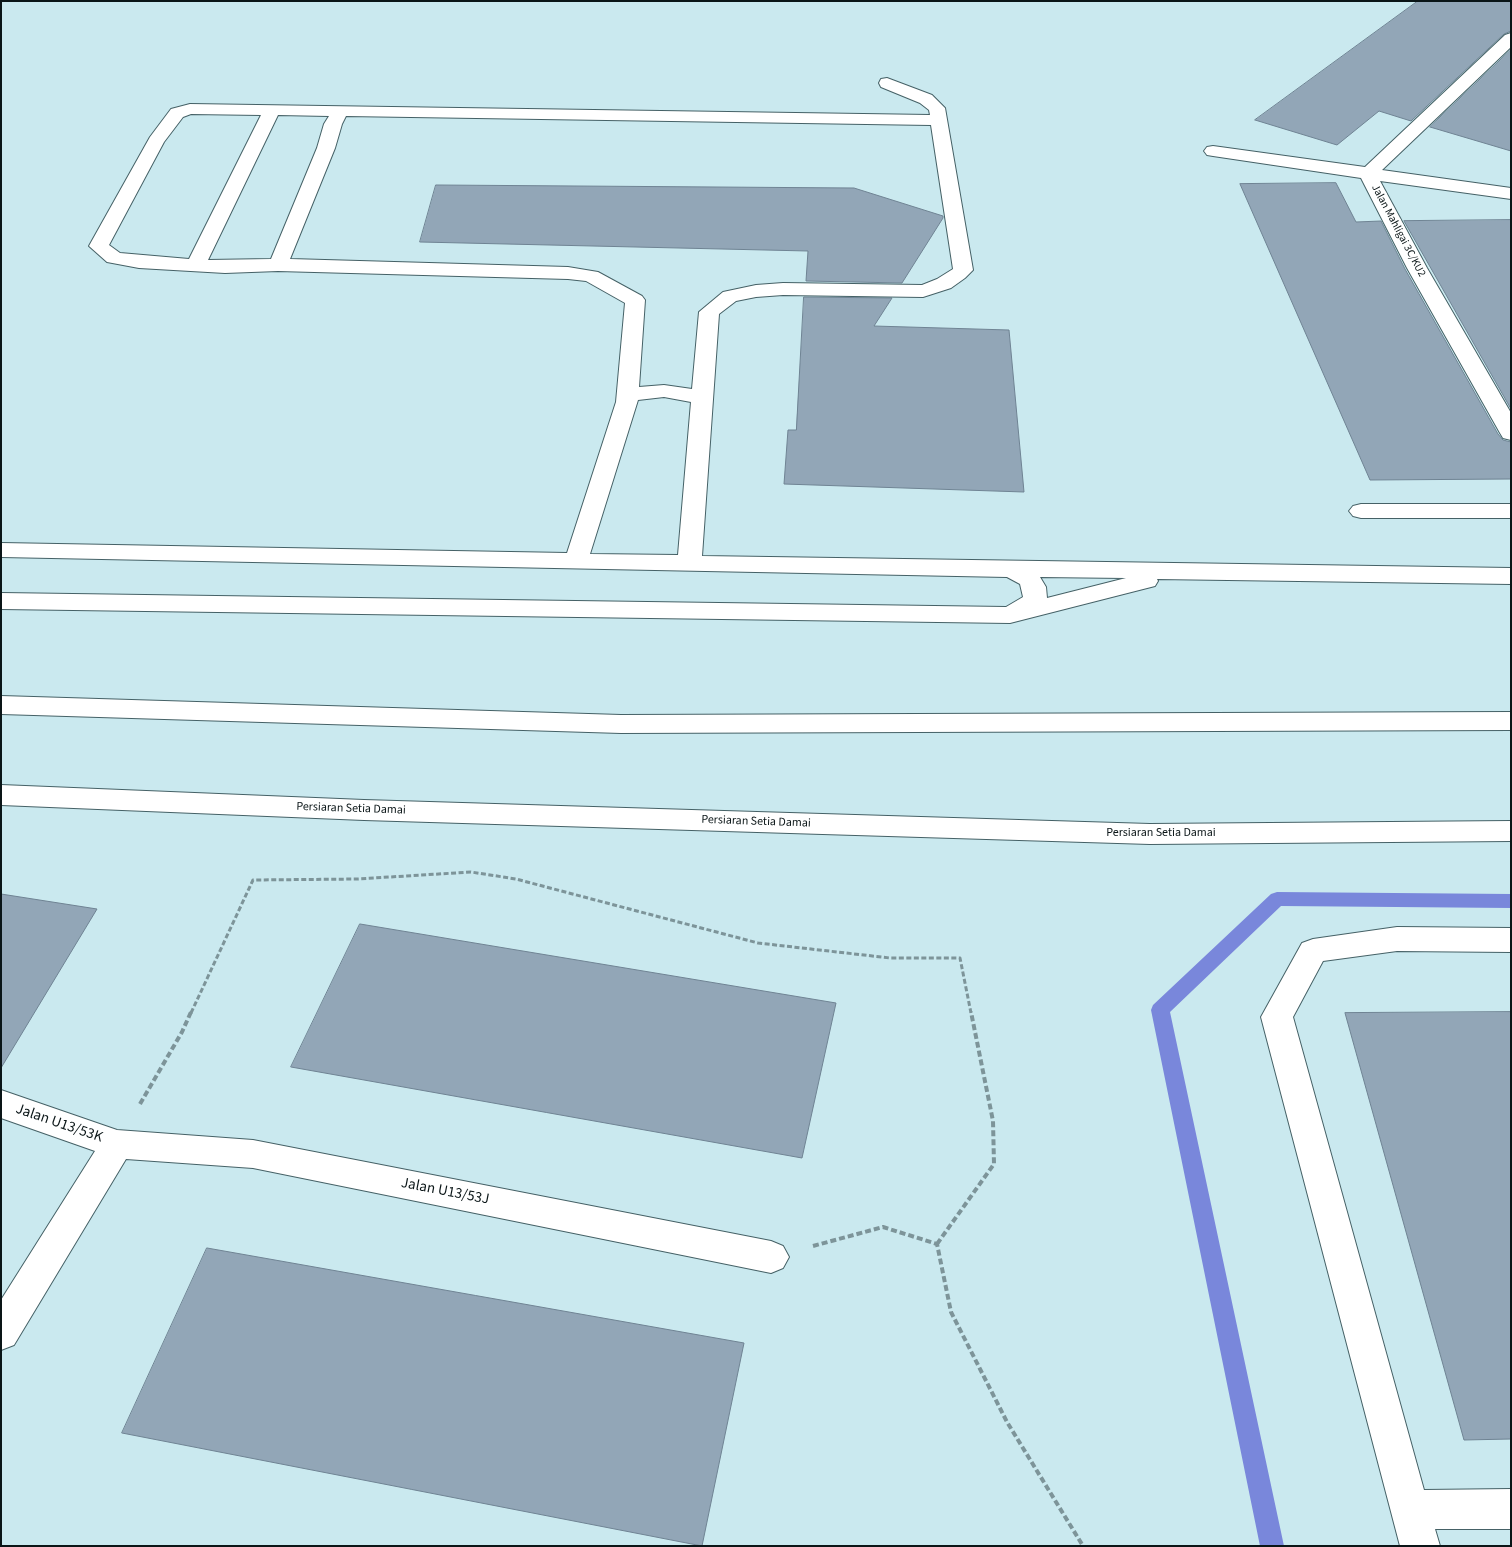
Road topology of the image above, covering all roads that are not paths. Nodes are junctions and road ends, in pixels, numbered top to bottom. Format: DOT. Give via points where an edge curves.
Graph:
graph roads {
  1 [pos="1511,38"];
  2 [pos="887,84"];
  3 [pos="272,110"];
  4 [pos="341,111"];
  5 [pos="939,120"];
  6 [pos="1213,152"];
  7 [pos="1368,174"];
  8 [pos="1511,194"];
  9 [pos="196,265"];
  10 [pos="278,265"];
  11 [pos="628,394"];
  12 [pos="701,397"];
  13 [pos="1511,433"];
  14 [pos="1361,511"];
  15 [pos="1511,511"];
  16 [pos="1,550"];
  17 [pos="576,561"];
  18 [pos="689,563"];
  19 [pos="1010,569"];
  20 [pos="1182,572"];
  21 [pos="1511,576"];
  22 [pos="1,601"];
  23 [pos="1010,615"];
  24 [pos="1,705"];
  25 [pos="1511,722"];
  26 [pos="1,795"];
  27 [pos="1511,831"];
  28 [pos="1511,940"];
  29 [pos="1,1104"];
  30 [pos="117,1144"];
  31 [pos="771,1257"];
  32 [pos="1,1333"];
  33 [pos="1511,1509"];
  34 [pos="1415,1528"];
  1 -- 7 [label="street, Jalan Mahligai 3C/KU2"];
  2 -- 5 [label="street" via="926,99 936,108"];
  3 -- 4 [label="street"];
  3 -- 9 [label="street"];
  3 -- 9 [label="street" via="190,108 177,113 156,141 99,246 114,258"];
  4 -- 5 [label="street"];
  4 -- 10 [label="street"];
  5 -- 12 [label="street" via="963,270 952,280 923,291 783,289 730,296 709,312"];
  6 -- 7 [label="street"];
  7 -- 8 [label="street"];
  7 -- 13 [label="street, Jalan Mahligai 3C/KU2"];
  9 -- 10 [label="street"];
  10 -- 11 [label="street" via="591,276 635,300"];
  11 -- 12 [label="street" via="664,390"];
  11 -- 17 [label="street"];
  12 -- 18 [label="street" via="703,405"];
  14 -- 15 [label="street"];
  16 -- 17 [label="street"];
  17 -- 18 [label="street"];
  18 -- 19 [label="street"];
  19 -- 20 [label="street"];
  19 -- 23 [label="street" via="1033,582 1035,591 1035,599 1031,603"];
  20 -- 21 [label="street"];
  20 -- 23 [label="street"];
  22 -- 23 [label="street"];
  24 -- 25 [label="street" via="621,724"];
  26 -- 27 [label="street, Persiaran Setia Damai" via="364,810 1150,834"];
  28 -- 34 [label="street" via="1397,939 1313,951 1277,1017"];
  29 -- 30 [label="street, Jalan U13/53K"];
  30 -- 31 [label="street, Jalan U13/53J" via="253,1154"];
  30 -- 32 [label="street"];
  33 -- 34 [label="street"];
}
